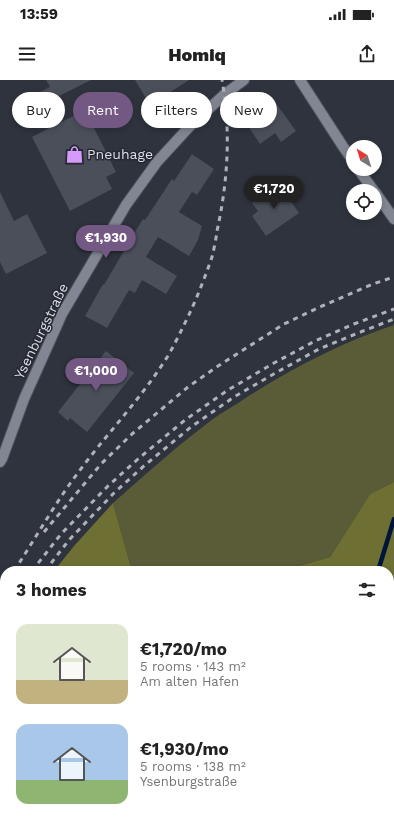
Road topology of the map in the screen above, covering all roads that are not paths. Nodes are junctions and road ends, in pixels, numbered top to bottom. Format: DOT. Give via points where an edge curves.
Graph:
graph roads {
  1 [pos="244,80"];
  2 [pos="300,80"];
  3 [pos="346,151"];
  4 [pos="382,203"];
  5 [pos="394,219"];
  6 [pos="1,460"];
  1 -- 6 [label="street, Ysenburgstraße" via="190,126 157,162 126,205 62,314 24,399"];
  2 -- 3 [label="street"];
  4 -- 5 [label="street"];
}
